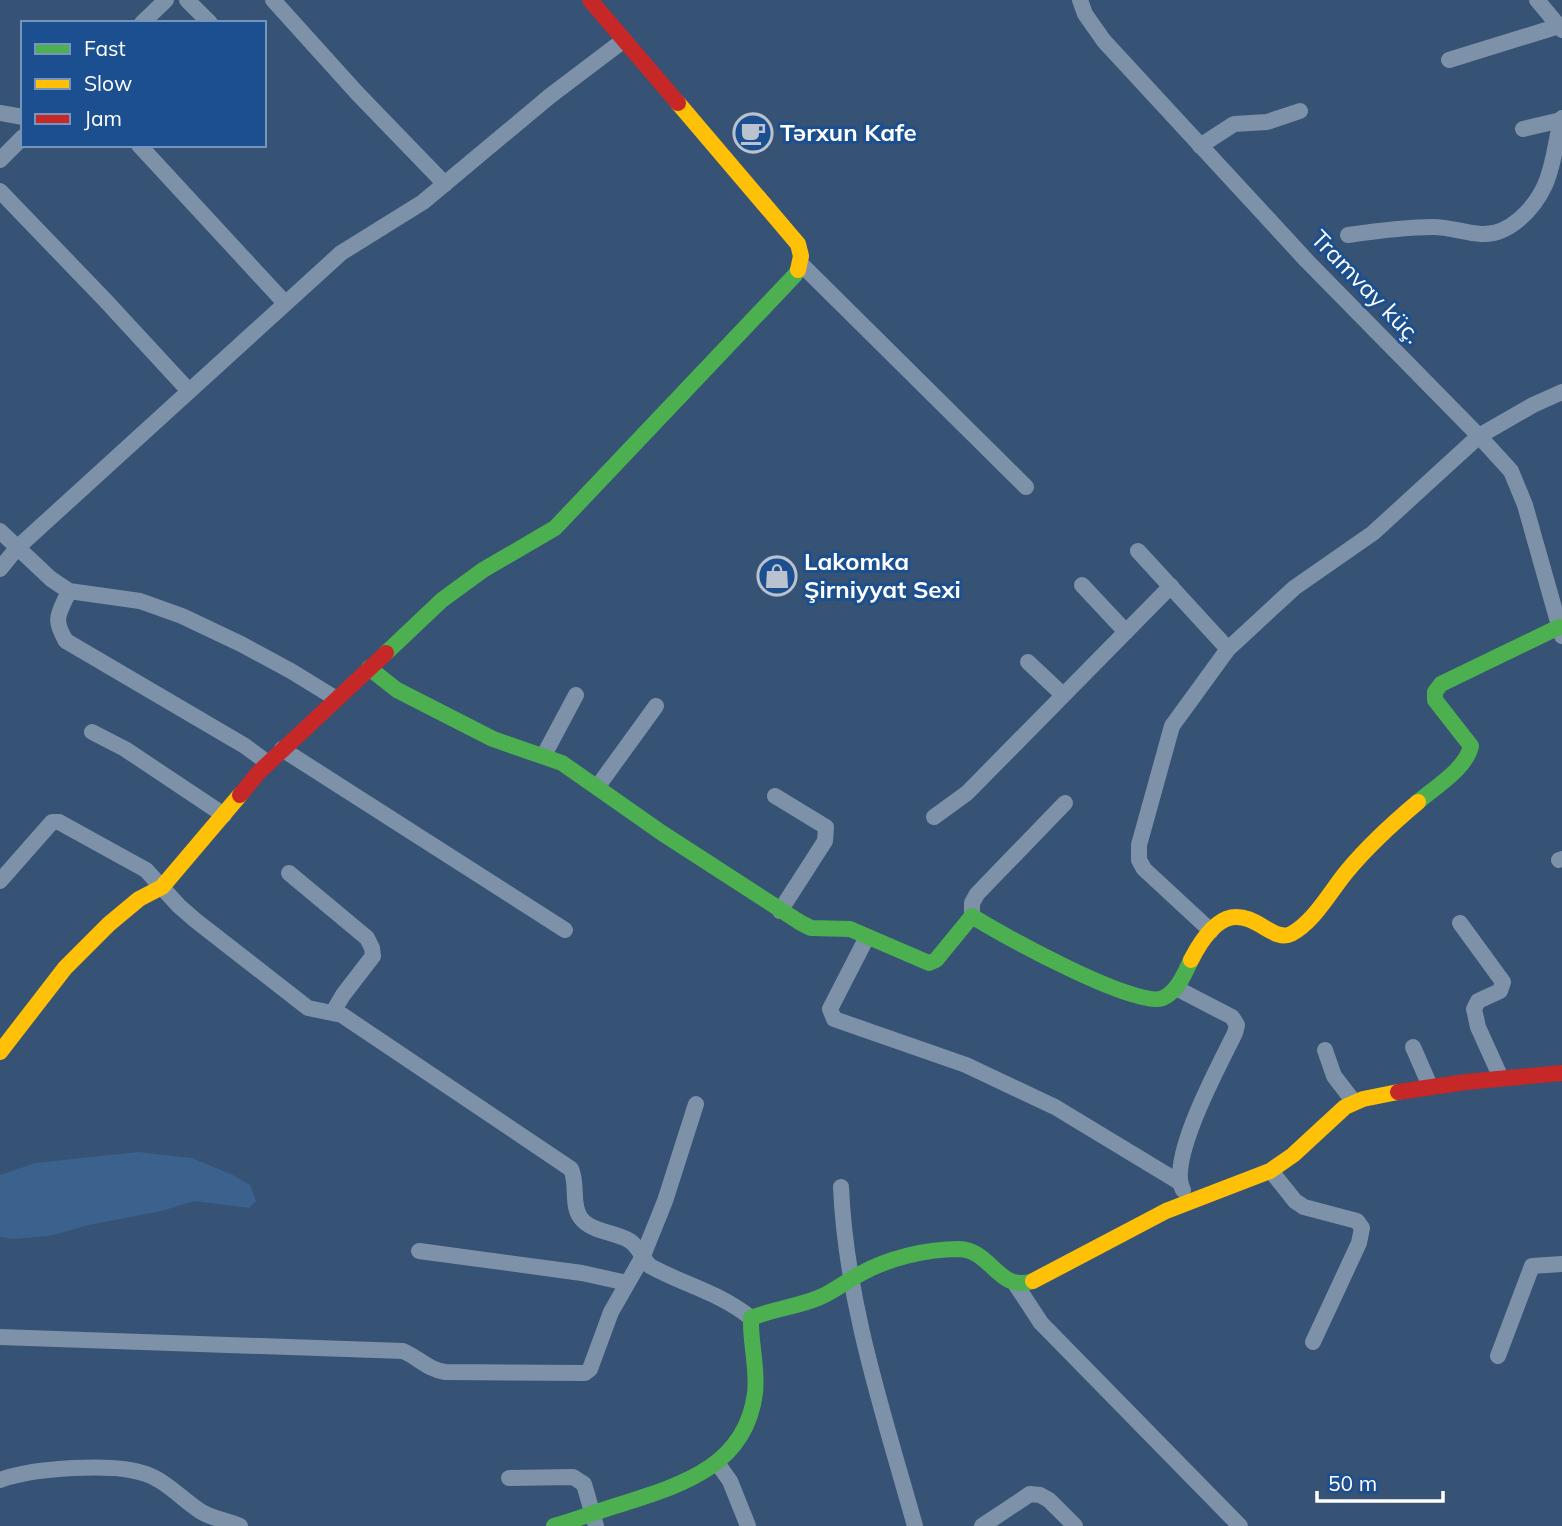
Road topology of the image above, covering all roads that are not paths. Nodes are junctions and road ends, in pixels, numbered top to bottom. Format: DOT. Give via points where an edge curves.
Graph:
graph roads {
  1 [pos="166,0"];
  2 [pos="187,0"];
  3 [pos="273,0"];
  4 [pos="590,0"];
  5 [pos="1080,0"];
  6 [pos="1537,0"];
  7 [pos="144,21"];
  8 [pos="208,21"];
  9 [pos="1560,28"];
  10 [pos="624,40"];
  11 [pos="1449,60"];
  12 [pos="1300,111"];
  13 [pos="0,113"];
  14 [pos="21,117"];
  15 [pos="1561,119"];
  16 [pos="1523,129"];
  17 [pos="21,139"];
  18 [pos="1200,146"];
  19 [pos="141,147"];
  20 [pos="0,160"];
  21 [pos="445,184"];
  22 [pos="0,191"];
  23 [pos="1348,235"];
  24 [pos="801,264"];
  25 [pos="285,303"];
  26 [pos="189,391"];
  27 [pos="1562,392"];
  28 [pos="1479,436"];
  29 [pos="1026,486"];
  30 [pos="0,531"];
  31 [pos="18,548"];
  32 [pos="1138,551"];
  33 [pos="0,569"];
  34 [pos="1082,585"];
  35 [pos="1171,586"];
  36 [pos="1555,588"];
  37 [pos="69,591"];
  38 [pos="1561,631"];
  39 [pos="1126,632"];
  40 [pos="1228,649"];
  41 [pos="1028,662"];
  42 [pos="369,668"];
  43 [pos="576,695"];
  44 [pos="1063,695"];
  45 [pos="335,698"];
  46 [pos="656,706"];
  47 [pos="92,733"];
  48 [pos="282,749"];
  49 [pos="544,755"];
  50 [pos="268,763"];
  51 [pos="598,786"];
  52 [pos="775,796"];
  53 [pos="1065,803"];
  54 [pos="224,815"];
  55 [pos="933,817"];
  56 [pos="289,873"];
  57 [pos="0,881"];
  58 [pos="162,887"];
  59 [pos="780,911"];
  60 [pos="972,916"];
  61 [pos="1460,923"];
  62 [pos="565,930"];
  63 [pos="1211,931"];
  64 [pos="867,937"];
  65 [pos="1176,988"];
  66 [pos="333,1013"];
  67 [pos="1413,1047"];
  68 [pos="1325,1050"];
  69 [pos="0,1052"];
  70 [pos="1562,1073"];
  71 [pos="1501,1078"];
  72 [pos="1430,1086"];
  73 [pos="1354,1102"];
  74 [pos="696,1104"];
  75 [pos="1271,1171"];
  76 [pos="1179,1182"];
  77 [pos="841,1187"];
  78 [pos="1189,1201"];
  79 [pos="419,1251"];
  80 [pos="642,1258"];
  81 [pos="1562,1264"];
  82 [pos="850,1280"];
  83 [pos="627,1283"];
  84 [pos="1016,1285"];
  85 [pos="751,1318"];
  86 [pos="0,1337"];
  87 [pos="1313,1342"];
  88 [pos="1498,1356"];
  89 [pos="718,1464"];
  90 [pos="509,1478"];
  91 [pos="0,1480"];
  92 [pos="594,1520"];
  93 [pos="240,1526"];
  94 [pos="554,1526"];
  95 [pos="748,1526"];
  96 [pos="915,1526"];
  97 [pos="982,1526"];
  98 [pos="1075,1526"];
  99 [pos="1240,1526"];
  1 -- 7 [label="street"];
  2 -- 8 [label="street"];
  3 -- 21 [label="street"];
  4 -- 10 [label="street"];
  5 -- 18 [label="street, Tramvay küç." via="1104,41"];
  6 -- 9 [label="street"];
  9 -- 11 [label="street"];
  10 -- 21 [label="street"];
  10 -- 24 [label="street" via="798,244"];
  12 -- 18 [label="street" via="1267,122 1234,124"];
  13 -- 14 [label="street"];
  15 -- 16 [label="street"];
  15 -- 23 [label="street" via="1554,163 1544,188 1506,229 1493,234 1398,228"];
  17 -- 20 [label="street"];
  18 -- 28 [label="street, Tramvay küç."];
  19 -- 25 [label="street"];
  21 -- 25 [label="street" via="398,220 341,253"];
  22 -- 26 [label="street"];
  24 -- 29 [label="street"];
  24 -- 42 [label="street" via="570,514 442,600"];
  25 -- 26 [label="street"];
  26 -- 31 [label="street"];
  27 -- 28 [label="street"];
  28 -- 36 [label="street, Tramvay küç." via="1511,471"];
  28 -- 40 [label="street" via="1373,533 1294,588"];
  30 -- 31 [label="street"];
  31 -- 33 [label="street"];
  31 -- 37 [label="street"];
  32 -- 35 [label="street"];
  34 -- 39 [label="street"];
  35 -- 39 [label="street"];
  35 -- 40 [label="street"];
  36 -- 38 [label="street, Tramvay küç."];
  37 -- 45 [label="street" via="140,601 182,616 261,654"];
  37 -- 50 [label="street" via="57,618 66,641"];
  38 -- 63 [label="street" via="1441,684 1435,700 1471,746 1469,755 1369,846 1294,933 1280,936 1255,920 1239,917"];
  39 -- 44 [label="street"];
  40 -- 63 [label="street" via="1172,726 1139,845 1144,869"];
  41 -- 44 [label="street"];
  42 -- 45 [label="street"];
  42 -- 49 [label="street" via="397,690 493,738"];
  43 -- 49 [label="street"];
  44 -- 55 [label="street" via="967,793"];
  45 -- 48 [label="street"];
  46 -- 51 [label="street"];
  47 -- 54 [label="street" via="125,749"];
  48 -- 50 [label="street"];
  48 -- 62 [label="street"];
  49 -- 51 [label="street"];
  50 -- 54 [label="street"];
  51 -- 59 [label="street"];
  52 -- 59 [label="street" via="826,827 827,834"];
  53 -- 60 [label="street" via="977,894"];
  54 -- 58 [label="street"];
  56 -- 66 [label="street" via="367,938 372,948 373,956"];
  57 -- 58 [label="street" via="52,821 129,859"];
  58 -- 66 [label="street" via="179,906 308,1008"];
  58 -- 69 [label="street" via="139,899 65,968"];
  59 -- 64 [label="street" via="811,928 838,926"];
  60 -- 64 [label="street" via="929,963"];
  60 -- 65 [label="street" via="1027,948 1150,1000 1159,1001"];
  61 -- 71 [label="street" via="1503,982 1500,991 1478,1001 1474,1009"];
  63 -- 65 [label="street"];
  64 -- 76 [label="street" via="830,1009 834,1019 966,1065 1055,1107"];
  65 -- 76 [label="street" via="1232,1017 1237,1025 1187,1136"];
  66 -- 80 [label="street" via="571,1169 579,1216 628,1240"];
  67 -- 72 [label="street"];
  68 -- 73 [label="street" via="1335,1076"];
  70 -- 71 [label="street"];
  71 -- 72 [label="street"];
  72 -- 73 [label="street"];
  73 -- 75 [label="street"];
  74 -- 80 [label="street"];
  75 -- 78 [label="street"];
  75 -- 87 [label="street" via="1304,1207 1357,1221 1362,1228"];
  76 -- 78 [label="street"];
  77 -- 82 [label="street"];
  78 -- 84 [label="street" via="1030,1283"];
  79 -- 83 [label="street"];
  80 -- 83 [label="street"];
  80 -- 85 [label="street" via="660,1272 732,1303"];
  81 -- 88 [label="street" via="1532,1266"];
  82 -- 84 [label="street" via="869,1270 953,1248 972,1250"];
  82 -- 85 [label="street" via="812,1300"];
  82 -- 96 [label="street"];
  83 -- 86 [label="street" via="585,1373 445,1372 431,1370 403,1351"];
  84 -- 99 [label="street" via="1041,1323"];
  85 -- 89 [label="street" via="755,1394 746,1424"];
  89 -- 92 [label="street" via="702,1476"];
  89 -- 95 [label="street"];
  90 -- 92 [label="street" via="573,1477 584,1484"];
  91 -- 93 [label="street" via="19,1473 73,1468 125,1470 145,1474 202,1513"];
  92 -- 94 [label="street"];
  97 -- 98 [label="street" via="1030,1494 1049,1500"];
}
